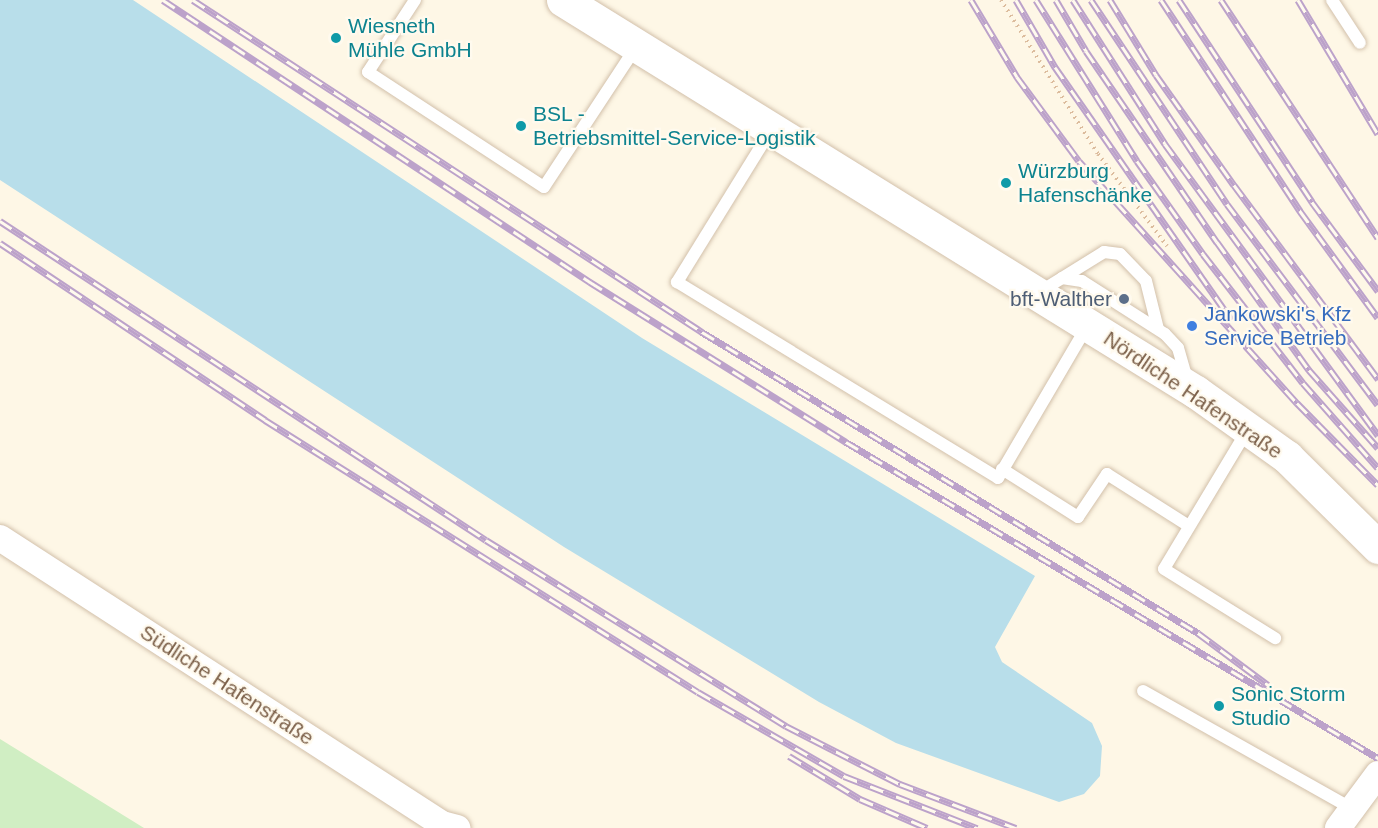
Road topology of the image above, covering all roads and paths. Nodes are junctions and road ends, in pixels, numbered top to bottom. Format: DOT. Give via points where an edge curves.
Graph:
graph roads {
  1 [pos="415,0"];
  2 [pos="563,0"];
  3 [pos="1001,0"];
  4 [pos="1332,0"];
  5 [pos="1360,43"];
  6 [pos="636,46"];
  7 [pos="771,130"];
  8 [pos="1167,246"];
  9 [pos="1050,286"];
  10 [pos="1087,325"];
  11 [pos="1158,329"];
  12 [pos="1190,388"];
  13 [pos="1249,428"];
  14 [pos="1002,469"];
  15 [pos="1190,526"];
  16 [pos="0,538"];
  17 [pos="1378,547"];
  18 [pos="1275,638"];
  19 [pos="1143,691"];
  20 [pos="1378,774"];
  21 [pos="1358,808"];
  22 [pos="457,828"];
  1 -- 6 [label="lane" via="368,72 544,187"];
  2 -- 6 [label="street, Nördliche Hafenstraße"];
  3 -- 8 [label="path" via="1098,154"];
  4 -- 5 [label="lane"];
  6 -- 7 [label="street, Nördliche Hafenstraße"];
  7 -- 9 [label="street, Nördliche Hafenstraße"];
  7 -- 14 [label="lane" via="677,282 998,478"];
  9 -- 10 [label="street, Nördliche Hafenstraße"];
  9 -- 11 [label="lane" via="1082,281"];
  9 -- 11 [label="lane" via="1104,252 1120,254 1146,281"];
  10 -- 12 [label="street, Nördliche Hafenstraße"];
  10 -- 14 [label="lane"];
  11 -- 12 [label="lane" via="1178,348"];
  12 -- 13 [label="street, Nördliche Hafenstraße"];
  13 -- 15 [label="lane"];
  13 -- 17 [label="street, Nördliche Hafenstraße" via="1287,457"];
  14 -- 15 [label="lane" via="1078,518 1107,474"];
  15 -- 18 [label="lane" via="1164,569"];
  16 -- 22 [label="street, Südliche Hafenstraße" via="442,824"];
  19 -- 21 [label="lane"];
  20 -- 21 [label="street"];
}
